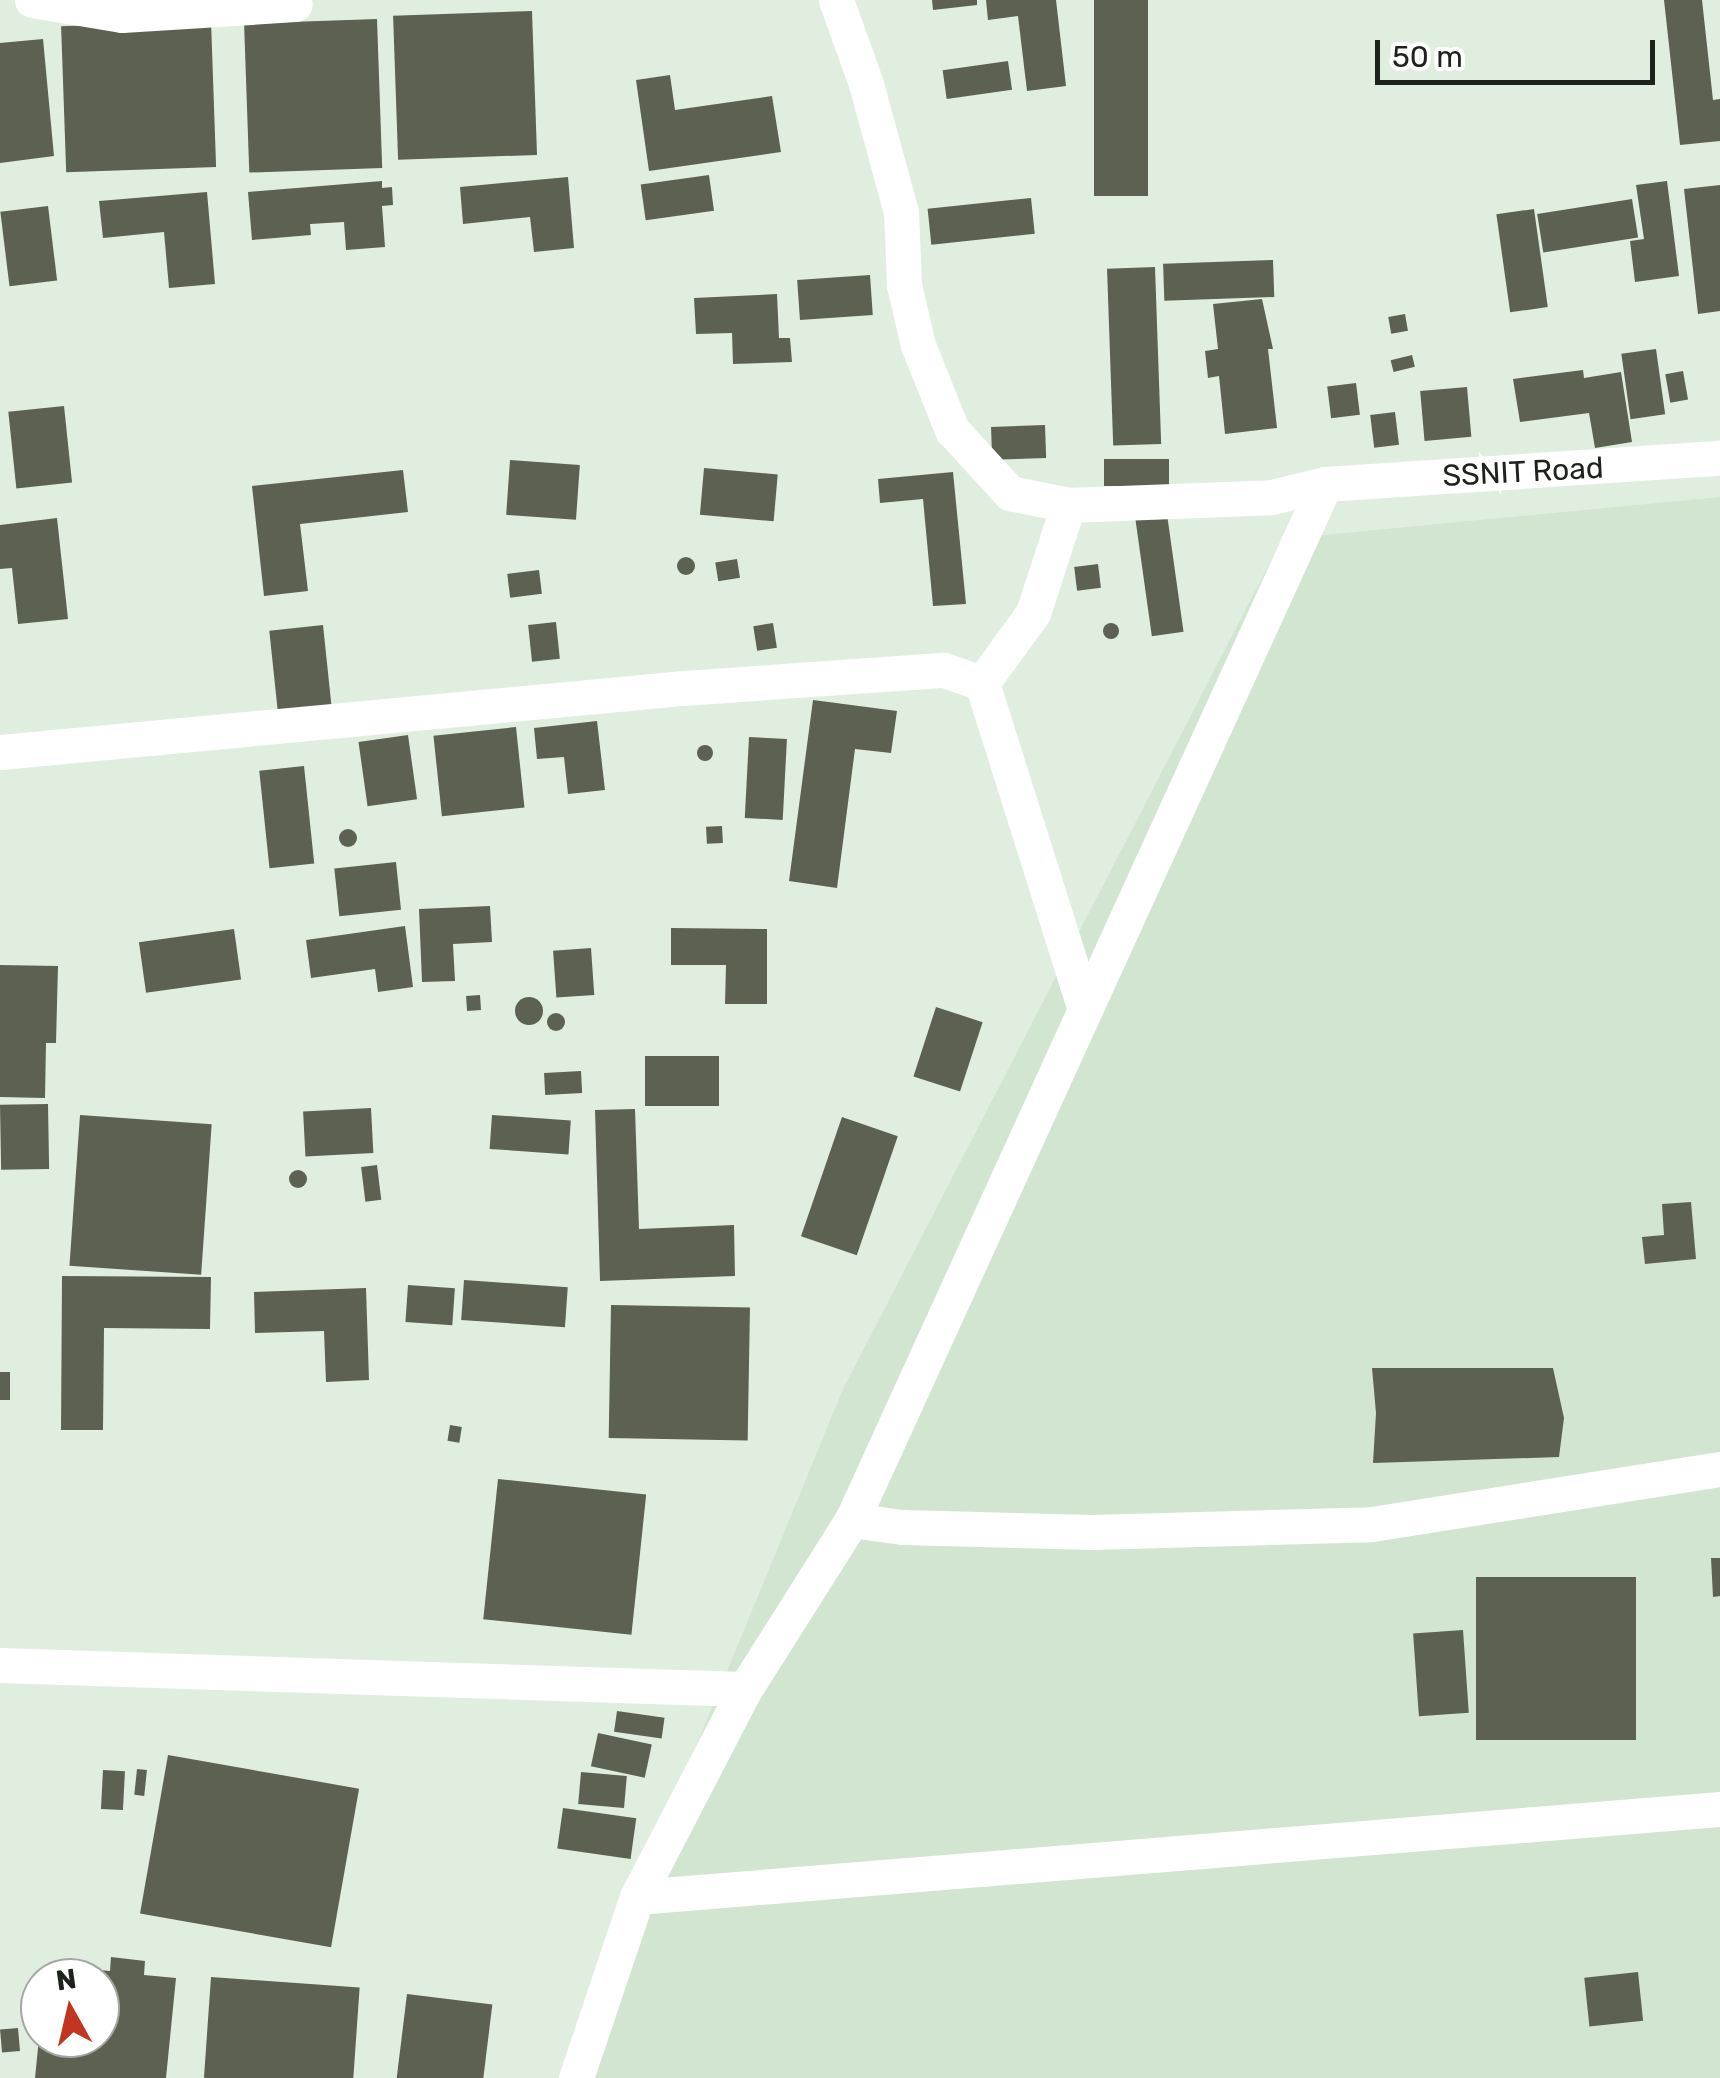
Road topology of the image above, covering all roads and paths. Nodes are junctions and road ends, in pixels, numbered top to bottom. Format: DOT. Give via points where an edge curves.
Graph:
graph roads {
  1 [pos="32,0"];
  2 [pos="836,0"];
  3 [pos="295,4"];
  4 [pos="1720,458"];
  5 [pos="1325,484"];
  6 [pos="1068,505"];
  7 [pos="982,683"];
  8 [pos="0,752"];
  9 [pos="1085,1010"];
  10 [pos="1720,1469"];
  11 [pos="852,1520"];
  12 [pos="0,1665"];
  13 [pos="745,1689"];
  14 [pos="1720,1809"];
  15 [pos="637,1896"];
  16 [pos="576,2078"];
  1 -- 3 [label="street" via="122,15"];
  2 -- 6 [label="street, SSNIT Road" via="901,212 904,284 918,345 952,430 1010,494"];
  4 -- 5 [label="street, SSNIT Road"];
  5 -- 6 [label="street, SSNIT Road" via="1272,497"];
  5 -- 9 [label="street"];
  6 -- 7 [label="street" via="1033,613"];
  7 -- 8 [label="street" via="944,670 684,688"];
  7 -- 9 [label="street"];
  9 -- 11 [label="street"];
  10 -- 11 [label="street" via="1372,1524 1092,1532"];
  11 -- 13 [label="street"];
  12 -- 13 [label="street"];
  13 -- 15 [label="street"];
  14 -- 15 [label="street"];
  15 -- 16 [label="street"];
}
